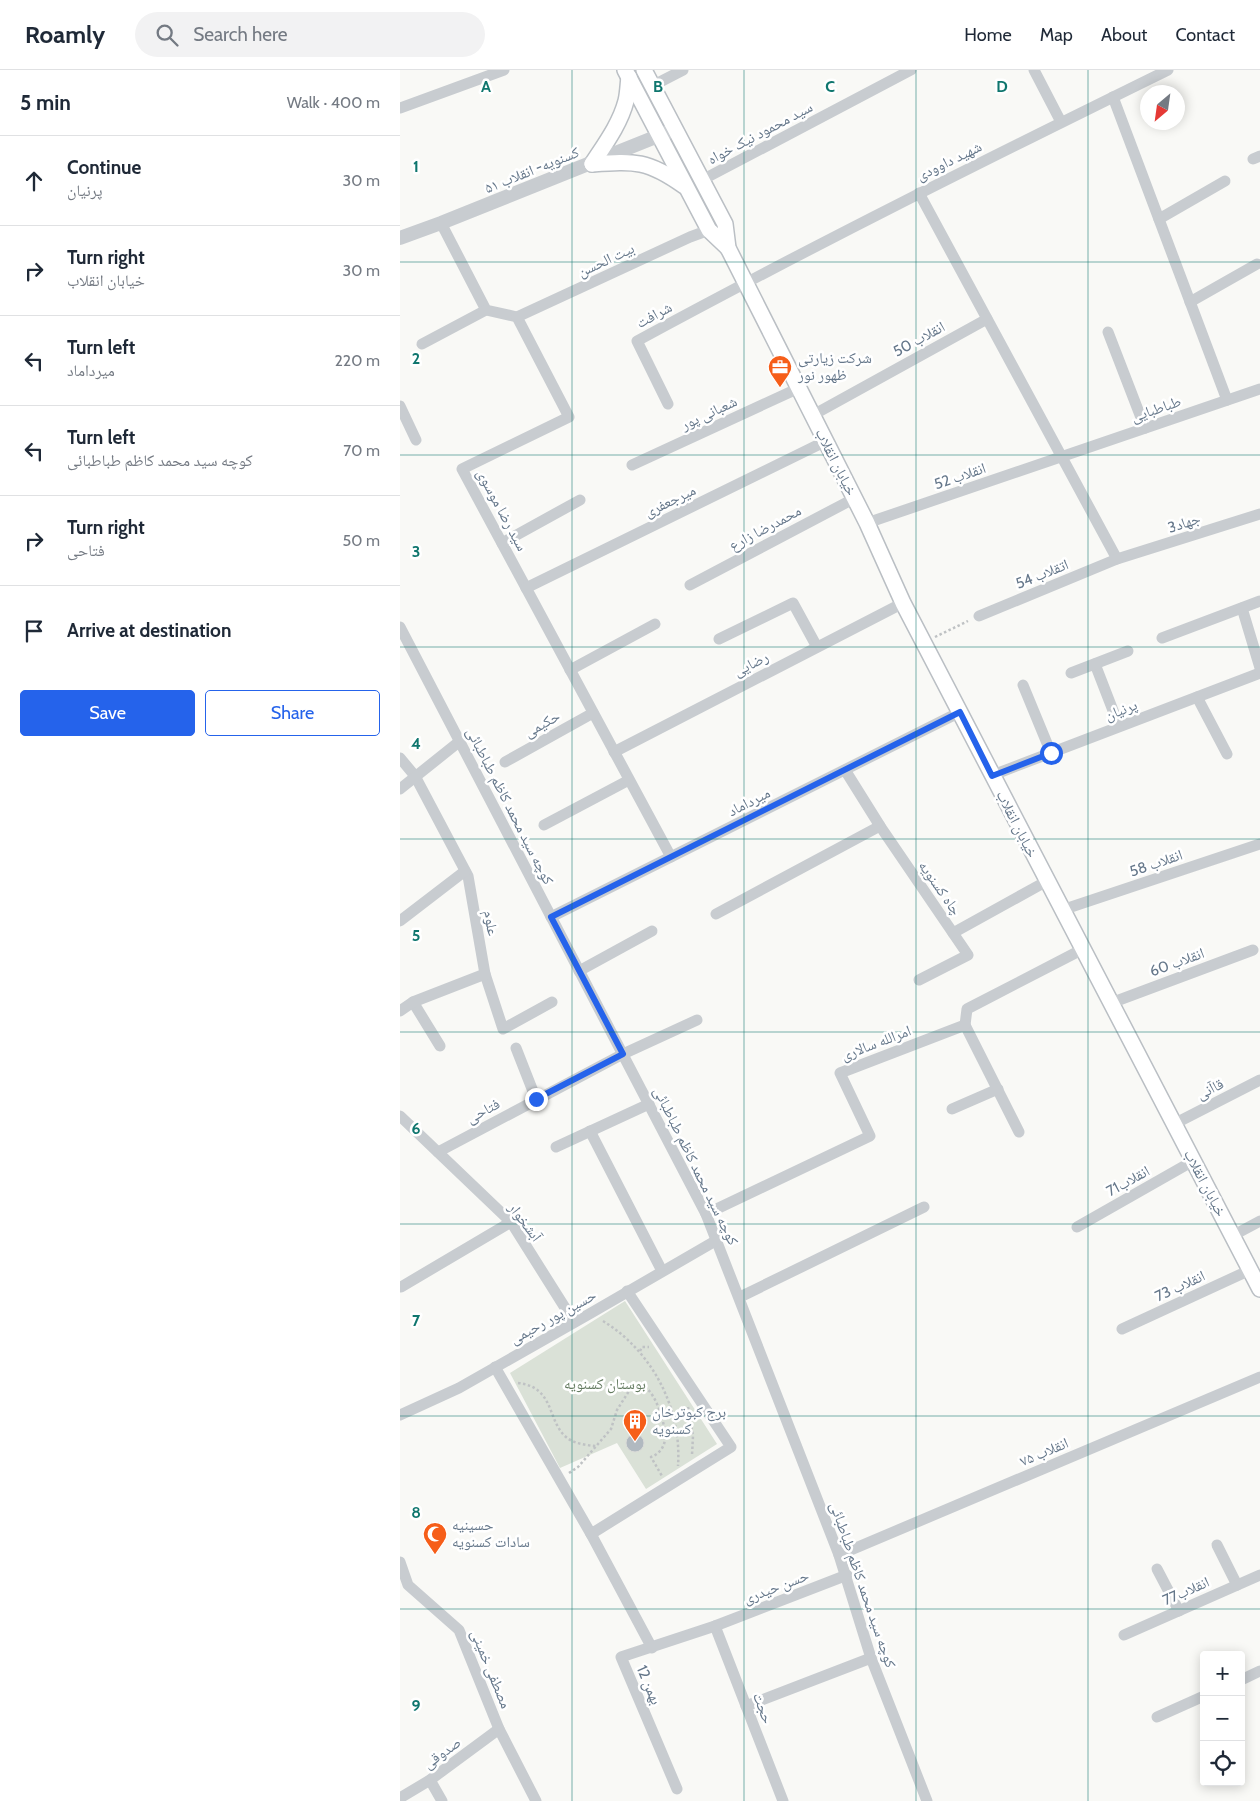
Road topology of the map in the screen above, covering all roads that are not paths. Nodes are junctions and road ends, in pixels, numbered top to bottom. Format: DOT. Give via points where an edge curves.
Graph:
graph roads {
  1 [pos="504,70"];
  2 [pos="644,70"];
  3 [pos="683,70"];
  4 [pos="911,70"];
  5 [pos="1034,70"];
  6 [pos="1168,70"];
  7 [pos="627,73"];
  8 [pos="652,86"];
  9 [pos="1113,97"];
  10 [pos="400,108"];
  11 [pos="1061,122"];
  12 [pos="675,128"];
  13 [pos="659,136"];
  14 [pos="592,164"];
  15 [pos="702,180"];
  16 [pos="1225,181"];
  17 [pos="687,188"];
  18 [pos="919,193"];
  19 [pos="1159,219"];
  20 [pos="441,223"];
  21 [pos="709,230"];
  22 [pos="400,238"];
  23 [pos="728,248"];
  24 [pos="1257,264"];
  25 [pos="746,282"];
  26 [pos="1190,302"];
  27 [pos="486,310"];
  28 [pos="517,317"];
  29 [pos="987,319"];
  30 [pos="1108,332"];
  31 [pos="422,344"];
  32 [pos="799,388"];
  33 [pos="1260,389"];
  34 [pos="1228,400"];
  35 [pos="668,404"];
  36 [pos="400,406"];
  37 [pos="812,415"];
  38 [pos="1145,428"];
  39 [pos="416,440"];
  40 [pos="826,441"];
  41 [pos="1062,457"];
  42 [pos="632,465"];
  43 [pos="855,498"];
  44 [pos="580,500"];
  45 [pos="1260,514"];
  46 [pos="867,523"];
  47 [pos="502,544"];
  48 [pos="1117,560"];
  49 [pos="690,585"];
  50 [pos="526,588"];
  51 [pos="1260,601"];
  52 [pos="903,603"];
  53 [pos="1242,608"];
  54 [pos="979,616"];
  55 [pos="655,624"];
  56 [pos="400,627"];
  57 [pos="719,638"];
  58 [pos="1162,638"];
  59 [pos="817,647"];
  60 [pos="1128,651"];
  61 [pos="1095,664"];
  62 [pos="1260,668"];
  63 [pos="570,670"];
  64 [pos="1071,673"];
  65 [pos="1260,673"];
  66 [pos="1024,685"];
  67 [pos="1197,697"];
  68 [pos="960,712"];
  69 [pos="593,713"];
  70 [pos="1120,726"];
  71 [pos="460,742"];
  72 [pos="614,752"];
  73 [pos="1051,753"];
  74 [pos="1227,754"];
  75 [pos="400,758"];
  76 [pos="505,762"];
  77 [pos="845,770"];
  78 [pos="415,776"];
  79 [pos="992,776"];
  80 [pos="629,780"];
  81 [pos="400,789"];
  82 [pos="544,826"];
  83 [pos="880,826"];
  84 [pos="1260,844"];
  85 [pos="671,857"];
  86 [pos="465,871"];
  87 [pos="1047,881"];
  88 [pos="1062,910"];
  89 [pos="716,914"];
  90 [pos="551,917"];
  91 [pos="400,921"];
  92 [pos="652,931"];
  93 [pos="953,933"];
  94 [pos="1083,949"];
  95 [pos="1254,950"];
  96 [pos="579,971"];
  97 [pos="485,974"];
  98 [pos="920,980"];
  99 [pos="412,1002"];
  100 [pos="552,1002"];
  101 [pos="1111,1003"];
  102 [pos="400,1010"];
  103 [pos="697,1020"];
  104 [pos="965,1025"];
  105 [pos="440,1046"];
  106 [pos="516,1048"];
  107 [pos="623,1054"];
  108 [pos="1260,1080"];
  109 [pos="998,1089"];
  110 [pos="536,1099"];
  111 [pos="649,1104"];
  112 [pos="952,1109"];
  113 [pos="400,1116"];
  114 [pos="1174,1124"];
  115 [pos="590,1131"];
  116 [pos="1019,1132"];
  117 [pos="556,1147"];
  118 [pos="438,1152"];
  119 [pos="1193,1161"];
  120 [pos="924,1207"];
  121 [pos="706,1214"];
  122 [pos="1260,1221"];
  123 [pos="511,1222"];
  124 [pos="1077,1227"];
  125 [pos="1232,1236"];
  126 [pos="717,1240"];
  127 [pos="1250,1270"];
  128 [pos="662,1271"];
  129 [pos="400,1287"];
  130 [pos="1260,1289"];
  131 [pos="627,1291"];
  132 [pos="740,1297"];
  133 [pos="574,1322"];
  134 [pos="1122,1329"];
  135 [pos="495,1367"];
  136 [pos="1260,1377"];
  137 [pos="400,1415"];
  138 [pos="591,1534"];
  139 [pos="1217,1545"];
  140 [pos="839,1554"];
  141 [pos="400,1562"];
  142 [pos="1157,1569"];
  143 [pos="846,1575"];
  144 [pos="1260,1575"];
  145 [pos="1237,1585"];
  146 [pos="1179,1611"];
  147 [pos="715,1626"];
  148 [pos="1124,1635"];
  149 [pos="652,1648"];
  150 [pos="871,1658"];
  151 [pos="1260,1671"];
  152 [pos="1245,1678"];
  153 [pos="1200,1698"];
  154 [pos="746,1706"];
  155 [pos="1157,1717"];
  156 [pos="499,1729"];
  157 [pos="430,1780"];
  158 [pos="677,1789"];
  159 [pos="400,1798"];
  160 [pos="442,1801"];
  161 [pos="536,1801"];
  162 [pos="783,1801"];
  163 [pos="927,1801"];
  1 -- 10 [label="street"];
  2 -- 8 [label="main road, خیابان انقلاب"];
  3 -- 8 [label="street"];
  4 -- 15 [label="street, سید محمود نیک خواه"];
  5 -- 11 [label="street"];
  6 -- 9 [label="street, شهید داوودی"];
  7 -- 13 [label="main road, خیابان انقلاب"];
  7 -- 14 [label="main road" via="627,99 619,120"];
  8 -- 12 [label="main road, خیابان انقلاب"];
  9 -- 11 [label="street, شهید داوودی"];
  9 -- 19 [label="street"];
  11 -- 18 [label="street, شهید داوودی"];
  12 -- 13 [label="street, کسنویه- انقلاب ۵۱"];
  12 -- 15 [label="main road, خیابان انقلاب"];
  13 -- 14 [label="street, کسنویه- انقلاب ۵۱"];
  13 -- 17 [label="main road, خیابان انقلاب"];
  14 -- 17 [label="main road" via="627,162 646,165 665,172"];
  14 -- 20 [label="street, کسنویه- انقلاب ۵۱"];
  15 -- 23 [label="main road, خیابان انقلاب" via="726,224"];
  16 -- 19 [label="street"];
  17 -- 21 [label="main road, خیابان انقلاب"];
  18 -- 25 [label="street, شهید داوودی"];
  18 -- 29 [label="street"];
  19 -- 26 [label="street"];
  20 -- 22 [label="street, کسنویه- انقلاب ۵۱"];
  20 -- 27 [label="street"];
  21 -- 23 [label="main road, خیابان انقلاب"];
  21 -- 28 [label="street, بیت الحسن"];
  23 -- 25 [label="main road, خیابان انقلاب"];
  24 -- 26 [label="street"];
  25 -- 32 [label="main road, خیابان انقلاب"];
  25 -- 35 [label="street, شرافت" via="637,341"];
  26 -- 34 [label="street"];
  27 -- 28 [label="street"];
  27 -- 31 [label="street"];
  28 -- 47 [label="street, سید رضا موسوی" via="569,417 462,469"];
  29 -- 37 [label="street, انقلاب 50"];
  29 -- 41 [label="street"];
  30 -- 38 [label="street"];
  32 -- 37 [label="main road, خیابان انقلاب"];
  32 -- 42 [label="street, شعبانی پور"];
  33 -- 34 [label="street, طباطبایی"];
  34 -- 38 [label="street, طباطبایی"];
  36 -- 39 [label="street"];
  37 -- 40 [label="main road, خیابان انقلاب"];
  38 -- 41 [label="street, طباطبایی"];
  40 -- 43 [label="main road, خیابان انقلاب"];
  40 -- 50 [label="street, میرجعفری"];
  41 -- 46 [label="street, انقلاب 52"];
  41 -- 48 [label="street"];
  43 -- 46 [label="main road, خیابان انقلاب"];
  43 -- 49 [label="street, محمدرضا زارع"];
  44 -- 47 [label="street"];
  45 -- 48 [label="street, جهاد3"];
  46 -- 52 [label="main road, خیابان انقلاب"];
  47 -- 50 [label="street, سید رضا موسوی"];
  48 -- 54 [label="street, اتقلاب 54"];
  50 -- 63 [label="street, سید رضا موسوی"];
  51 -- 53 [label="street"];
  52 -- 59 [label="street, رضایی"];
  52 -- 68 [label="main road, خیابان انقلاب"];
  53 -- 58 [label="street"];
  53 -- 62 [label="street"];
  55 -- 63 [label="street"];
  56 -- 71 [label="street, کوچه سید محمد کاظم طباطبائی"];
  57 -- 59 [label="street" via="793,603"];
  59 -- 72 [label="street, رضایی"];
  60 -- 61 [label="street"];
  61 -- 64 [label="street"];
  61 -- 70 [label="street"];
  63 -- 69 [label="street, سید رضا موسوی"];
  65 -- 67 [label="street, پرنیان"];
  66 -- 73 [label="street"];
  67 -- 70 [label="street, پرنیان"];
  67 -- 74 [label="street"];
  68 -- 77 [label="street, میرداماد"];
  68 -- 79 [label="main road, خیابان انقلاب"];
  69 -- 72 [label="street, سید رضا موسوی"];
  69 -- 76 [label="street, حکیمی"];
  70 -- 73 [label="street, پرنیان"];
  71 -- 78 [label="street"];
  71 -- 90 [label="street, کوچه سید محمد کاظم طباطبائی"];
  72 -- 80 [label="street, سید رضا موسوی"];
  73 -- 79 [label="street, پرنیان"];
  75 -- 78 [label="street, علوم"];
  77 -- 83 [label="street, چاه کسنویه"];
  77 -- 85 [label="street, میرداماد"];
  78 -- 81 [label="street"];
  78 -- 86 [label="street, علوم"];
  79 -- 87 [label="main road, خیابان انقلاب"];
  80 -- 82 [label="street"];
  80 -- 85 [label="street, سید رضا موسوی"];
  83 -- 89 [label="street"];
  83 -- 93 [label="street, چاه کسنویه"];
  84 -- 88 [label="street, انقلاب 58"];
  85 -- 90 [label="street, میرداماد"];
  86 -- 91 [label="street"];
  86 -- 97 [label="street, علوم"];
  87 -- 88 [label="main road, خیابان انقلاب"];
  87 -- 93 [label="street, چاه کسنویه"];
  88 -- 94 [label="main road, خیابان انقلاب"];
  90 -- 96 [label="street, کوچه سید محمد کاظم طباطبائی"];
  92 -- 96 [label="street"];
  93 -- 98 [label="street" via="968,955"];
  94 -- 101 [label="main road, خیابان انقلاب"];
  94 -- 104 [label="street" via="967,1009"];
  95 -- 101 [label="street, انقلاب 60"];
  96 -- 107 [label="street, کوچه سید محمد کاظم طباطبائی"];
  97 -- 99 [label="street"];
  97 -- 100 [label="street, علوم" via="503,1029"];
  99 -- 102 [label="street"];
  99 -- 105 [label="street"];
  101 -- 114 [label="main road, خیابان انقلاب"];
  103 -- 107 [label="street, فتاحی"];
  104 -- 109 [label="street"];
  104 -- 121 [label="street, امرالله سالاری" via="840,1073 870,1136"];
  106 -- 110 [label="street"];
  107 -- 110 [label="street, فتاحی"];
  107 -- 111 [label="street, کوچه سید محمد کاظم طباطبائی"];
  108 -- 114 [label="street, قاآنی"];
  109 -- 112 [label="street"];
  109 -- 116 [label="street"];
  110 -- 118 [label="street, فتاحی"];
  111 -- 115 [label="street"];
  111 -- 121 [label="street, کوچه سید محمد کاظم طباطبائی"];
  113 -- 118 [label="street, آبشخوار"];
  114 -- 119 [label="main road, خیابان انقلاب"];
  115 -- 117 [label="street"];
  115 -- 128 [label="street"];
  118 -- 123 [label="street, آبشخوار"];
  119 -- 124 [label="street, انقلاب71"];
  119 -- 125 [label="main road, خیابان انقلاب"];
  120 -- 132 [label="street"];
  121 -- 126 [label="street, کوچه سید محمد کاظم طباطبائی"];
  122 -- 125 [label="street"];
  123 -- 129 [label="street"];
  123 -- 133 [label="street, آبشخوار"];
  125 -- 127 [label="main road, خیابان انقلاب"];
  126 -- 128 [label="street, حسین پور رحیمی"];
  126 -- 132 [label="street, کوچه سید محمد کاظم طباطبائی"];
  127 -- 130 [label="main road, خیابان انقلاب"];
  127 -- 134 [label="street, انقلاب 73"];
  128 -- 131 [label="street, حسین پور رحیمی"];
  131 -- 133 [label="street, حسین پور رحیمی"];
  131 -- 138 [label="street" via="731,1447"];
  132 -- 140 [label="street, کوچه سید محمد کاظم طباطبائی"];
  133 -- 135 [label="street, حسین پور رحیمی"];
  135 -- 137 [label="street, حسین پور رحیمی" via="459,1388"];
  135 -- 138 [label="street"];
  136 -- 140 [label="street, انقلاب ۷۵"];
  138 -- 149 [label="street"];
  139 -- 145 [label="street"];
  140 -- 143 [label="street, کوچه سید محمد کاظم طباطبائی"];
  141 -- 156 [label="street, مصطفی خمینی" via="408,1585 459,1630"];
  142 -- 146 [label="street"];
  143 -- 147 [label="street, حسن حیدری"];
  143 -- 150 [label="street, کوچه سید محمد کاظم طباطبائی"];
  144 -- 145 [label="street, انقلاب77"];
  145 -- 146 [label="street, انقلاب77"];
  146 -- 148 [label="street, انقلاب77"];
  147 -- 149 [label="street, 12 بهمن"];
  147 -- 154 [label="street, حجت"];
  149 -- 158 [label="street, 12 بهمن" via="621,1657"];
  150 -- 154 [label="street"];
  150 -- 163 [label="street, کوچه سید محمد کاظم طباطبائی"];
  151 -- 152 [label="street"];
  153 -- 155 [label="street"];
  154 -- 162 [label="street, حجت"];
  156 -- 157 [label="street, صدوقی"];
  156 -- 161 [label="street, مصطفی خمینی"];
  157 -- 159 [label="street, صدوقی"];
  157 -- 160 [label="street"];
}
